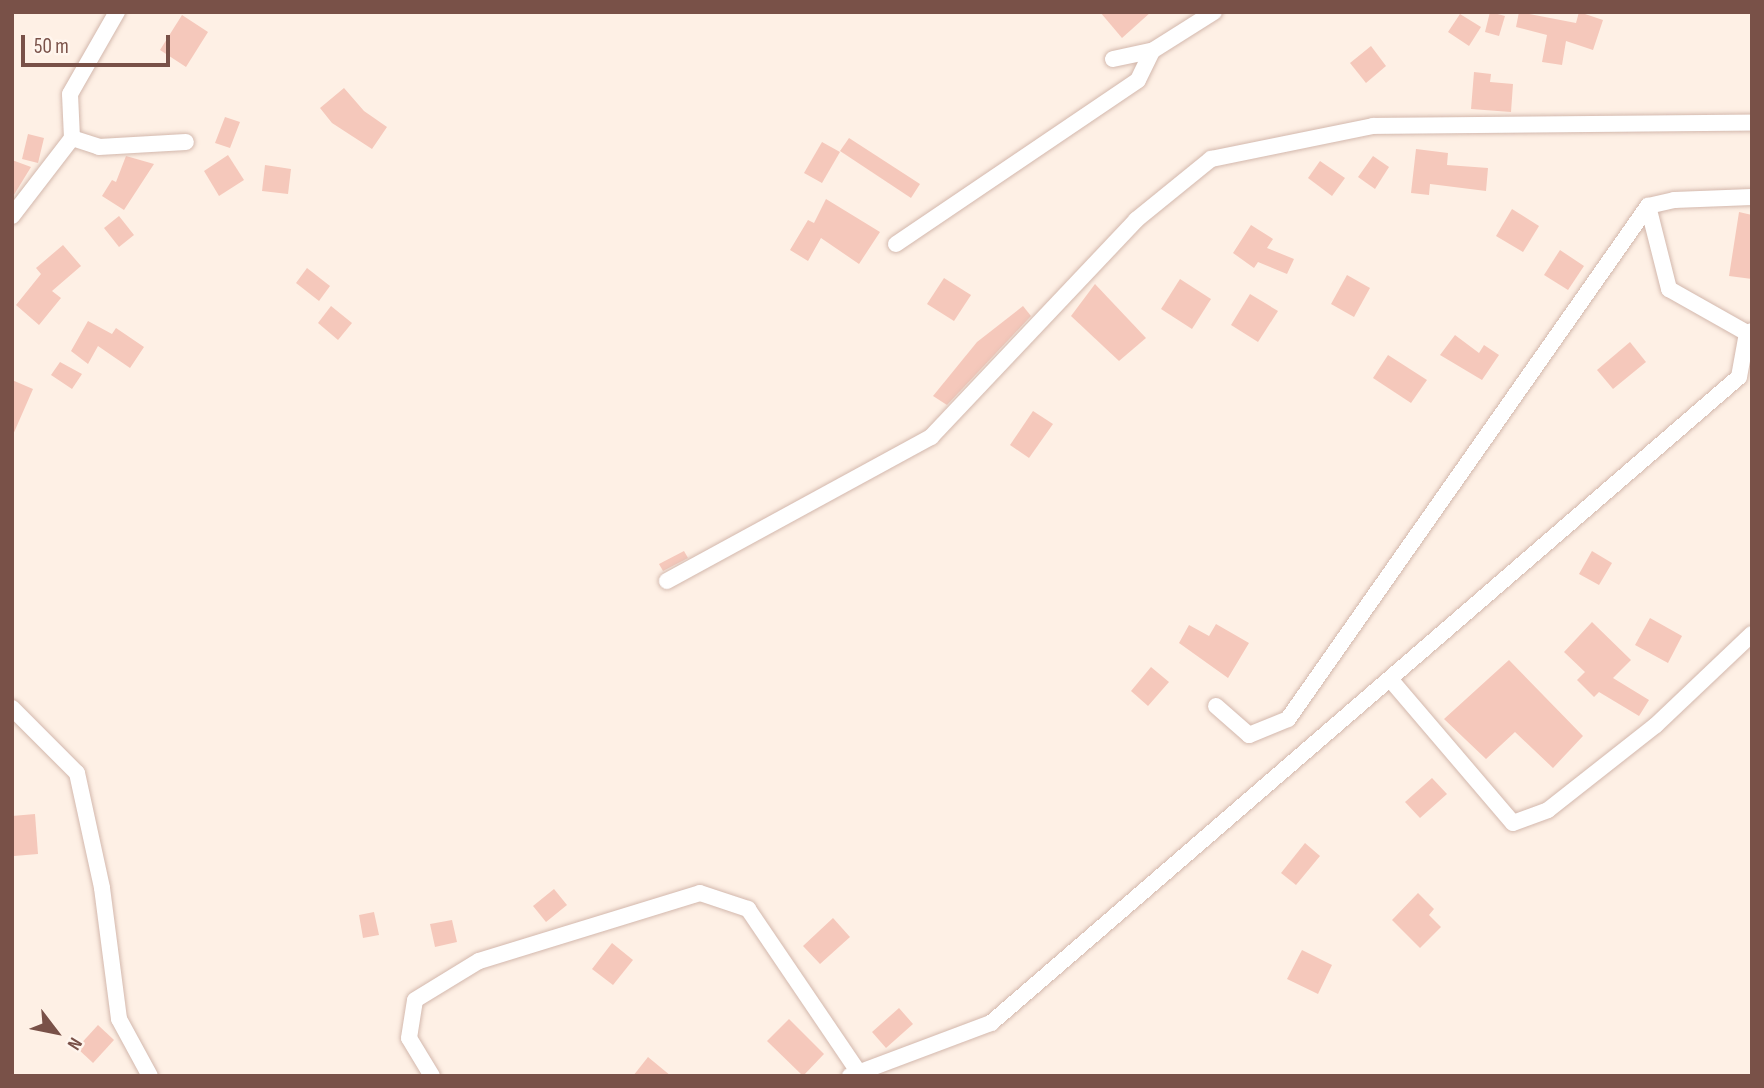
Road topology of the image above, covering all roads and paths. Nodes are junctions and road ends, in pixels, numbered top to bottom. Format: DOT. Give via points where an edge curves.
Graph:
graph roads {
  1 [pos="117,12"];
  2 [pos="1214,12"];
  3 [pos="1152,51"];
  4 [pos="1113,59"];
  5 [pos="1752,123"];
  6 [pos="72,138"];
  7 [pos="186,142"];
  8 [pos="1752,197"];
  9 [pos="1648,206"];
  10 [pos="12,216"];
  11 [pos="896,244"];
  12 [pos="1750,332"];
  13 [pos="667,581"];
  14 [pos="1752,635"];
  15 [pos="1390,679"];
  16 [pos="1216,706"];
  17 [pos="12,709"];
  18 [pos="855,1074"];
  19 [pos="150,1076"];
  20 [pos="432,1076"];
  1 -- 6 [label="street" via="70,94"];
  2 -- 3 [label="street"];
  3 -- 4 [label="street"];
  3 -- 11 [label="street" via="1138,80"];
  5 -- 13 [label="street" via="1373,126 1211,159 1136,220 931,438"];
  6 -- 7 [label="street" via="99,147"];
  6 -- 10 [label="street"];
  8 -- 9 [label="street" via="1674,200"];
  9 -- 12 [label="street" via="1669,289"];
  9 -- 16 [label="street" via="1288,719 1249,735"];
  12 -- 15 [label="street" via="1738,377"];
  14 -- 15 [label="street" via="1656,725 1548,810 1513,824"];
  15 -- 18 [label="street" via="990,1023"];
  17 -- 19 [label="street" via="77,773 102,888 119,1019"];
  18 -- 20 [label="street" via="748,909 700,893 480,961 415,1000 409,1038"];
}
